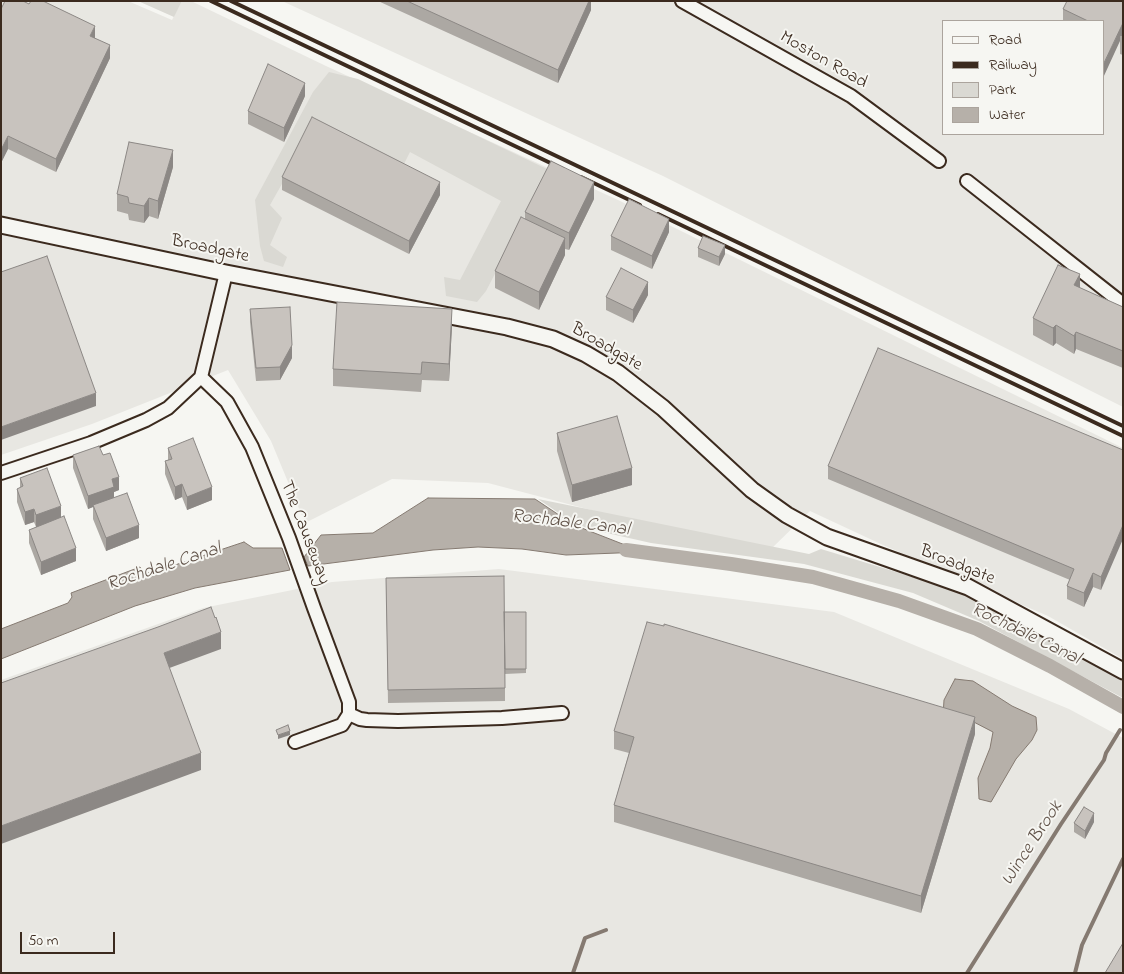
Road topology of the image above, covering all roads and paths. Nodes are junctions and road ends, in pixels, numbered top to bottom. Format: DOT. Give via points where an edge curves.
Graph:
graph roads {
  1 [pos="682,1"];
  2 [pos="939,161"];
  3 [pos="967,181"];
  4 [pos="1,225"];
  5 [pos="226,273"];
  6 [pos="1123,304"];
  7 [pos="201,378"];
  8 [pos="1,473"];
  9 [pos="1123,671"];
  10 [pos="349,714"];
  11 [pos="562,714"];
  12 [pos="295,742"];
  1 -- 2 [label="street, Moston Road" via="851,96"];
  3 -- 6 [label="street"];
  4 -- 5 [label="street, Broadgate"];
  5 -- 7 [label="street"];
  5 -- 9 [label="street, Broadgate" via="507,327 552,339 586,354 618,373 663,408 752,490 787,516 828,537 968,587"];
  7 -- 8 [label="street" via="168,408 146,420 91,443"];
  7 -- 10 [label="street, The Causeway" via="227,402 252,447 349,702"];
  10 -- 11 [label="street" via="360,719 398,721"];
  10 -- 12 [label="street" via="342,725"];
}
